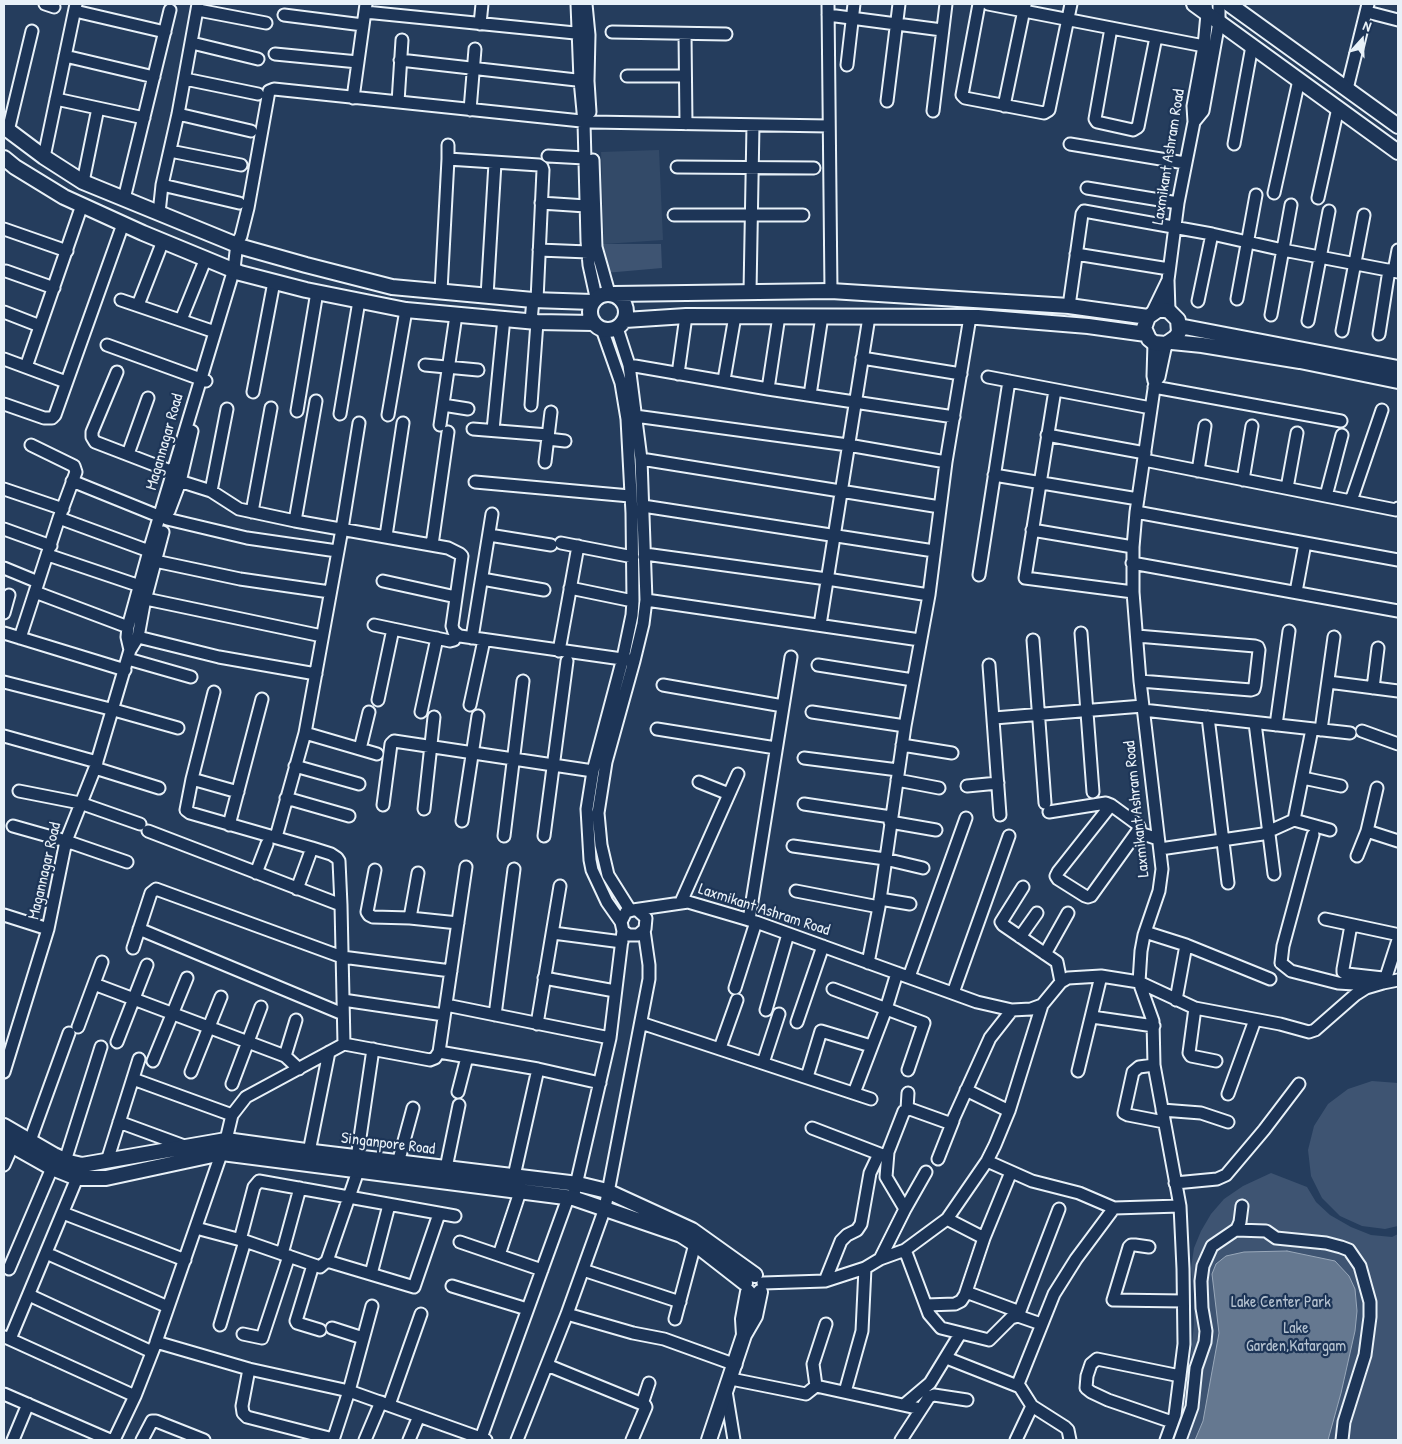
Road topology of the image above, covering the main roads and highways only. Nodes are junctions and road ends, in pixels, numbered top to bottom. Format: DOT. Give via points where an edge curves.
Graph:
graph roads {
  1 [pos="1194,4"];
  2 [pos="1229,4"];
  3 [pos="1207,9"];
  4 [pos="1398,126"];
  5 [pos="6,129"];
  6 [pos="1398,152"];
  7 [pos="4,158"];
  8 [pos="603,297"];
  9 [pos="1150,315"];
  10 [pos="621,324"];
  11 [pos="598,326"];
  12 [pos="1179,326"];
  13 [pos="1159,341"];
  14 [pos="1398,368"];
  15 [pos="1398,381"];
  16 [pos="4,1126"];
  17 [pos="8,1144"];
  18 [pos="224,1147"];
  19 [pos="357,1164"];
  20 [pos="754,1285"];
  21 [pos="709,1440"];
  1 -- 3 [label="main road"];
  2 -- 4 [label="main road"];
  3 -- 6 [label="main road" via="1219,22"];
  5 -- 8 [label="main road" via="83,182 158,213 306,265 392,286 441,292 535,300"];
  7 -- 11 [label="main road" via="56,192 123,224 237,271 274,282 406,310"];
  8 -- 9 [label="main road" via="831,291 1068,306"];
  8 -- 10 [label="main road" via="621,298 627,312"];
  8 -- 11 [label="main road" via="589,310 590,317"];
  9 -- 12 [label="main road" via="1158,310 1170,311"];
  9 -- 13 [label="main road" via="1145,322"];
  10 -- 11 [label="main road" via="610,330"];
  10 -- 13 [label="main road" via="686,316 970,317 1088,326"];
  12 -- 13 [label="main road" via="1179,332"];
  12 -- 14 [label="main road"];
  13 -- 15 [label="main road" via="1202,344"];
  16 -- 18 [label="main road, Singanpore Road" via="66,1160 82,1165 187,1147"];
  17 -- 18 [label="main road, Singanpore Road" via="78,1178 106,1178"];
  18 -- 19 [label="main road, Singanpore Road"];
  18 -- 19 [label="main road, Singanpore Road" via="309,1152"];
  19 -- 20 [label="main road, Singanpore Road" via="571,1198 605,1208 681,1235"];
  19 -- 20 [label="main road, Singanpore Road" via="398,1163 446,1168 578,1184 607,1191 692,1230"];
  20 -- 21 [label="main road" via="743,1319 744,1335 736,1365"];
}
